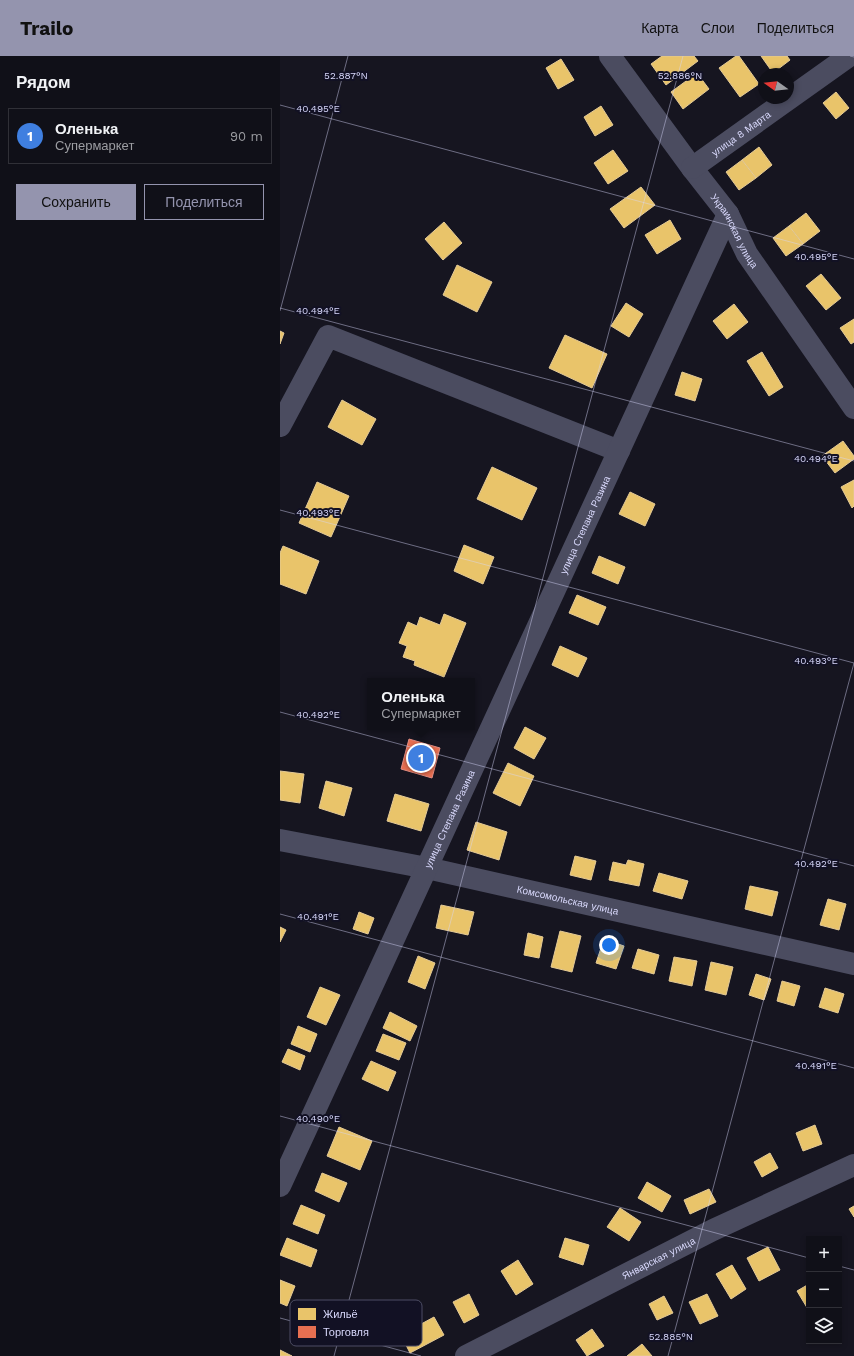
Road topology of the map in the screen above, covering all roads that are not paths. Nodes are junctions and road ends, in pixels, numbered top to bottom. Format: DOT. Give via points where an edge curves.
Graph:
graph roads {
  1 [pos="610,56"];
  2 [pos="849,56"];
  3 [pos="692,168"];
  4 [pos="728,214"];
  5 [pos="854,408"];
  6 [pos="280,426"];
  7 [pos="619,451"];
  8 [pos="280,840"];
  9 [pos="427,868"];
  10 [pos="854,964"];
  11 [pos="854,1165"];
  12 [pos="280,1186"];
  13 [pos="490,1351"];
  14 [pos="466,1356"];
  1 -- 3 [label="street, Украинская улица"];
  2 -- 3 [label="street, улица 8 Марта"];
  3 -- 4 [label="street, Украинская улица"];
  4 -- 5 [label="street, Украинская улица" via="746,254"];
  4 -- 7 [label="street, улица Степана Разина"];
  6 -- 7 [label="street" via="328,336"];
  7 -- 9 [label="street, улица Степана Разина"];
  8 -- 9 [label="street, Комсомольская улица"];
  9 -- 10 [label="street, Комсомольская улица"];
  9 -- 12 [label="street, улица Степана Разина"];
  11 -- 13 [label="street, Январская улица" via="713,1230"];
  13 -- 14 [label="street, Январская улица"];
}
